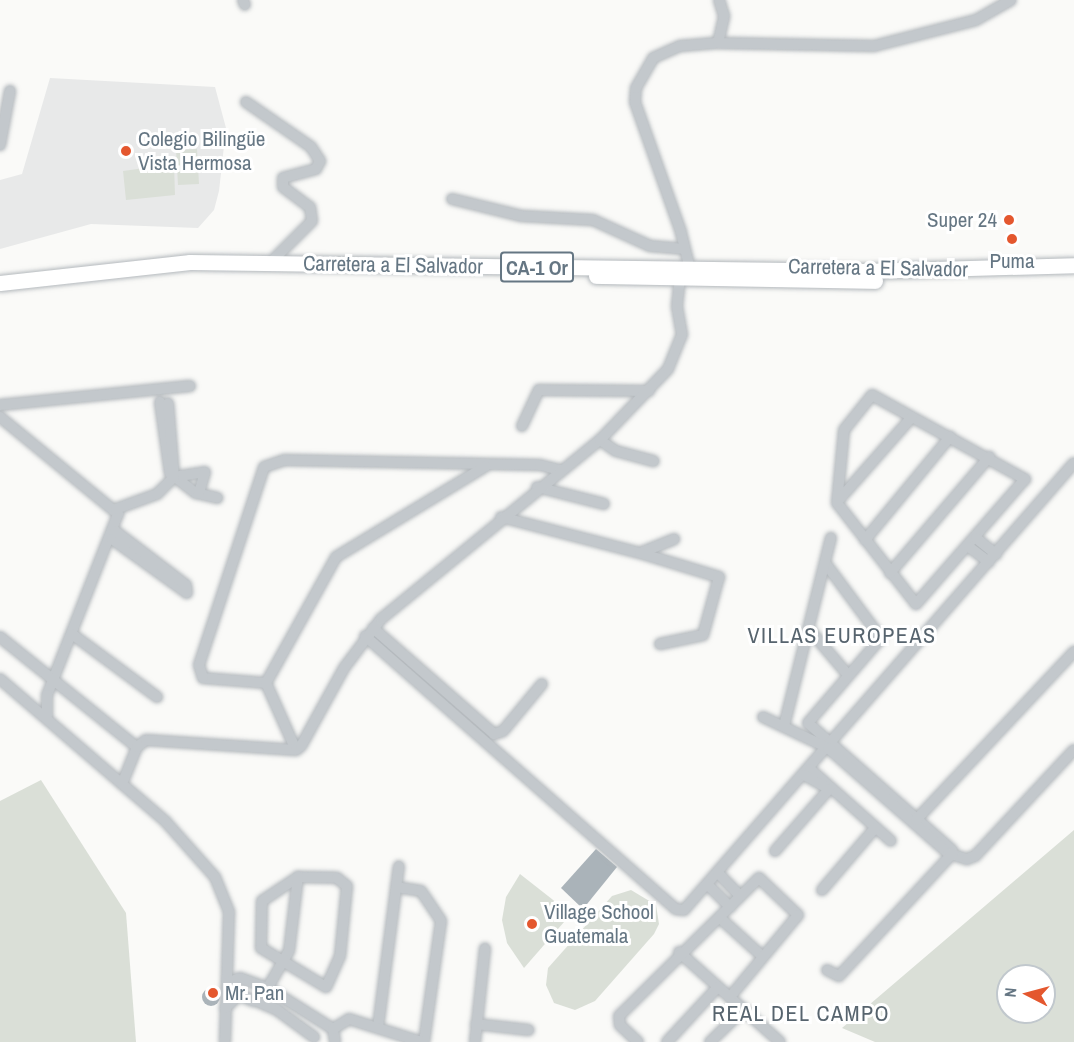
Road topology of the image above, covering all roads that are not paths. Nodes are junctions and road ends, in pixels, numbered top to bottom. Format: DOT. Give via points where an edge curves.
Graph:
graph roads {
  1 [pos="719,0"];
  2 [pos="1011,0"];
  3 [pos="718,43"];
  4 [pos="6,97"];
  5 [pos="246,102"];
  6 [pos="0,145"];
  7 [pos="452,199"];
  8 [pos="685,249"];
  9 [pos="270,262"];
  10 [pos="1074,265"];
  11 [pos="771,267"];
  12 [pos="684,272"];
  13 [pos="1074,275"];
  14 [pos="709,279"];
  15 [pos="0,283"];
  16 [pos="0,292"];
  17 [pos="190,386"];
  18 [pos="649,391"];
  19 [pos="164,402"];
  20 [pos="0,405"];
  21 [pos="0,417"];
  22 [pos="912,417"];
  23 [pos="522,426"];
  24 [pos="950,437"];
  25 [pos="600,440"];
  26 [pos="989,457"];
  27 [pos="654,461"];
  28 [pos="1074,463"];
  29 [pos="486,465"];
  30 [pos="560,470"];
  31 [pos="174,477"];
  32 [pos="537,487"];
  33 [pos="199,493"];
  34 [pos="217,498"];
  35 [pos="837,502"];
  36 [pos="604,504"];
  37 [pos="116,509"];
  38 [pos="501,517"];
  39 [pos="113,535"];
  40 [pos="831,538"];
  41 [pos="674,539"];
  42 [pos="865,540"];
  43 [pos="973,542"];
  44 [pos="640,554"];
  45 [pos="993,558"];
  46 [pos="826,564"];
  47 [pos="890,573"];
  48 [pos="809,629"];
  49 [pos="369,632"];
  50 [pos="72,634"];
  51 [pos="0,637"];
  52 [pos="660,644"];
  53 [pos="1074,652"];
  54 [pos="848,675"];
  55 [pos="0,679"];
  56 [pos="54,679"];
  57 [pos="266,683"];
  58 [pos="542,684"];
  59 [pos="157,697"];
  60 [pos="47,716"];
  61 [pos="764,717"];
  62 [pos="784,726"];
  63 [pos="812,733"];
  64 [pos="831,744"];
  65 [pos="137,747"];
  66 [pos="296,750"];
  67 [pos="1074,750"];
  68 [pos="807,772"];
  69 [pos="123,784"];
  70 [pos="829,789"];
  71 [pos="916,819"];
  72 [pos="875,828"];
  73 [pos="891,841"];
  74 [pos="775,851"];
  75 [pos="952,853"];
  76 [pos="399,866"];
  77 [pos="718,873"];
  78 [pos="298,877"];
  79 [pos="707,884"];
  80 [pos="396,887"];
  81 [pos="822,890"];
  82 [pos="740,896"];
  83 [pos="730,907"];
  84 [pos="720,918"];
  85 [pos="485,949"];
  86 [pos="679,952"];
  87 [pos="761,955"];
  88 [pos="228,958"];
  89 [pos="282,961"];
  90 [pos="827,970"];
  91 [pos="254,983"];
  92 [pos="226,985"];
  93 [pos="718,987"];
  94 [pos="730,997"];
  95 [pos="249,998"];
  96 [pos="225,1008"];
  97 [pos="744,1009"];
  98 [pos="476,1024"];
  99 [pos="378,1027"];
  100 [pos="328,1028"];
  101 [pos="530,1030"];
  102 [pos="315,1039"];
  103 [pos="225,1042"];
  104 [pos="335,1042"];
  105 [pos="423,1042"];
  106 [pos="475,1042"];
  107 [pos="638,1042"];
  108 [pos="667,1042"];
  109 [pos="710,1042"];
  110 [pos="780,1042"];
  1 -- 3 [label="street" via="724,16"];
  2 -- 3 [label="street" via="976,20 874,46"];
  3 -- 8 [label="street" via="665,50 653,58 636,88 642,132"];
  4 -- 6 [label="street"];
  5 -- 9 [label="street" via="311,147 320,161 316,169 283,178 282,187 310,207 312,221"];
  7 -- 8 [label="street" via="522,216 593,220 650,246"];
  8 -- 12 [label="street"];
  9 -- 12 [label="highway, Carretera a El Salvador / CA-1 Or"];
  9 -- 15 [label="highway, Carretera a El Salvador / CA-1 Or" via="163,264"];
  10 -- 11 [label="highway, Carretera a El Salvador / CA-1 Or" via="931,271"];
  11 -- 12 [label="highway, Carretera a El Salvador / CA-1 Or"];
  11 -- 14 [label="highway" via="774,276"];
  12 -- 14 [label="highway, Carretera a El Salvador / CA-1 Or"];
  12 -- 16 [label="highway, Carretera a El Salvador / CA-1 Or" via="201,271"];
  12 -- 18 [label="street" via="680,350"];
  13 -- 14 [label="highway, Carretera a El Salvador / CA-1 Or" via="931,280"];
  17 -- 20 [label="street"];
  18 -- 23 [label="street" via="539,390"];
  18 -- 25 [label="street"];
  19 -- 31 [label="street"];
  21 -- 37 [label="street" via="84,489"];
  22 -- 24 [label="street"];
  22 -- 35 [label="street"];
  22 -- 35 [label="street" via="877,396 868,398 844,430"];
  24 -- 26 [label="street"];
  24 -- 42 [label="street"];
  25 -- 27 [label="street" via="616,451"];
  25 -- 30 [label="street"];
  26 -- 43 [label="street" via="1025,479"];
  26 -- 47 [label="street"];
  28 -- 45 [label="street"];
  29 -- 30 [label="street"];
  29 -- 57 [label="street" via="336,558"];
  29 -- 57 [label="street" via="284,460 264,467 200,665 203,678"];
  30 -- 32 [label="street"];
  31 -- 33 [label="street"];
  31 -- 33 [label="street" via="205,472"];
  31 -- 37 [label="street" via="157,494"];
  32 -- 36 [label="street"];
  32 -- 38 [label="street"];
  33 -- 34 [label="street"];
  35 -- 42 [label="street"];
  37 -- 39 [label="street"];
  38 -- 44 [label="street"];
  38 -- 49 [label="street"];
  39 -- 39 [label="street" via="186,585 187,593"];
  39 -- 50 [label="street"];
  40 -- 46 [label="street"];
  41 -- 44 [label="street"];
  42 -- 47 [label="street"];
  43 -- 45 [label="street"];
  43 -- 47 [label="street" via="921,603 912,601"];
  44 -- 52 [label="street" via="718,577 704,635"];
  45 -- 64 [label="street"];
  46 -- 48 [label="street"];
  46 -- 54 [label="street" via="881,636"];
  48 -- 54 [label="street"];
  48 -- 62 [label="street"];
  49 -- 58 [label="street" via="494,734 503,731"];
  49 -- 66 [label="street" via="306,742"];
  49 -- 79 [label="street" via="676,909 687,908"];
  50 -- 56 [label="street"];
  50 -- 59 [label="street"];
  51 -- 56 [label="street"];
  53 -- 71 [label="street"];
  54 -- 63 [label="street" via="808,720"];
  55 -- 60 [label="street"];
  56 -- 60 [label="street"];
  56 -- 65 [label="street"];
  57 -- 66 [label="street"];
  60 -- 69 [label="street"];
  61 -- 62 [label="street"];
  62 -- 63 [label="street"];
  63 -- 64 [label="street"];
  64 -- 68 [label="street"];
  64 -- 71 [label="street"];
  65 -- 66 [label="street" via="146,740"];
  65 -- 69 [label="street"];
  67 -- 75 [label="street" via="975,856 967,859"];
  68 -- 70 [label="street"];
  68 -- 77 [label="street"];
  69 -- 88 [label="street" via="166,822 215,877 229,912"];
  70 -- 72 [label="street"];
  70 -- 74 [label="street"];
  71 -- 75 [label="street"];
  72 -- 73 [label="street"];
  72 -- 81 [label="street"];
  75 -- 90 [label="street" via="842,965 839,976"];
  76 -- 80 [label="street"];
  77 -- 79 [label="street"];
  77 -- 82 [label="street"];
  78 -- 89 [label="street" via="289,951"];
  78 -- 89 [label="street" via="264,898 261,905 261,948"];
  78 -- 89 [label="street" via="338,878 347,886 340,956 326,987"];
  79 -- 83 [label="street"];
  80 -- 99 [label="street"];
  80 -- 105 [label="street" via="421,891 441,921"];
  82 -- 83 [label="street"];
  82 -- 87 [label="street" via="759,878 798,912"];
  83 -- 84 [label="street"];
  84 -- 86 [label="street"];
  84 -- 87 [label="street"];
  85 -- 98 [label="street"];
  86 -- 93 [label="street"];
  86 -- 107 [label="street" via="619,1017 620,1025"];
  87 -- 94 [label="street"];
  88 -- 91 [label="street"];
  88 -- 92 [label="street"];
  89 -- 91 [label="street"];
  91 -- 92 [label="street"];
  91 -- 95 [label="street"];
  91 -- 95 [label="street"];
  91 -- 100 [label="street"];
  92 -- 95 [label="street"];
  92 -- 96 [label="street"];
  93 -- 94 [label="street"];
  93 -- 108 [label="street"];
  94 -- 97 [label="street"];
  95 -- 96 [label="street"];
  95 -- 102 [label="street"];
  96 -- 103 [label="street"];
  97 -- 109 [label="street"];
  97 -- 110 [label="street"];
  98 -- 101 [label="street"];
  98 -- 106 [label="street"];
  99 -- 100 [label="street" via="345,1019"];
  99 -- 105 [label="street"];
  100 -- 102 [label="street"];
  100 -- 104 [label="street"];
}
